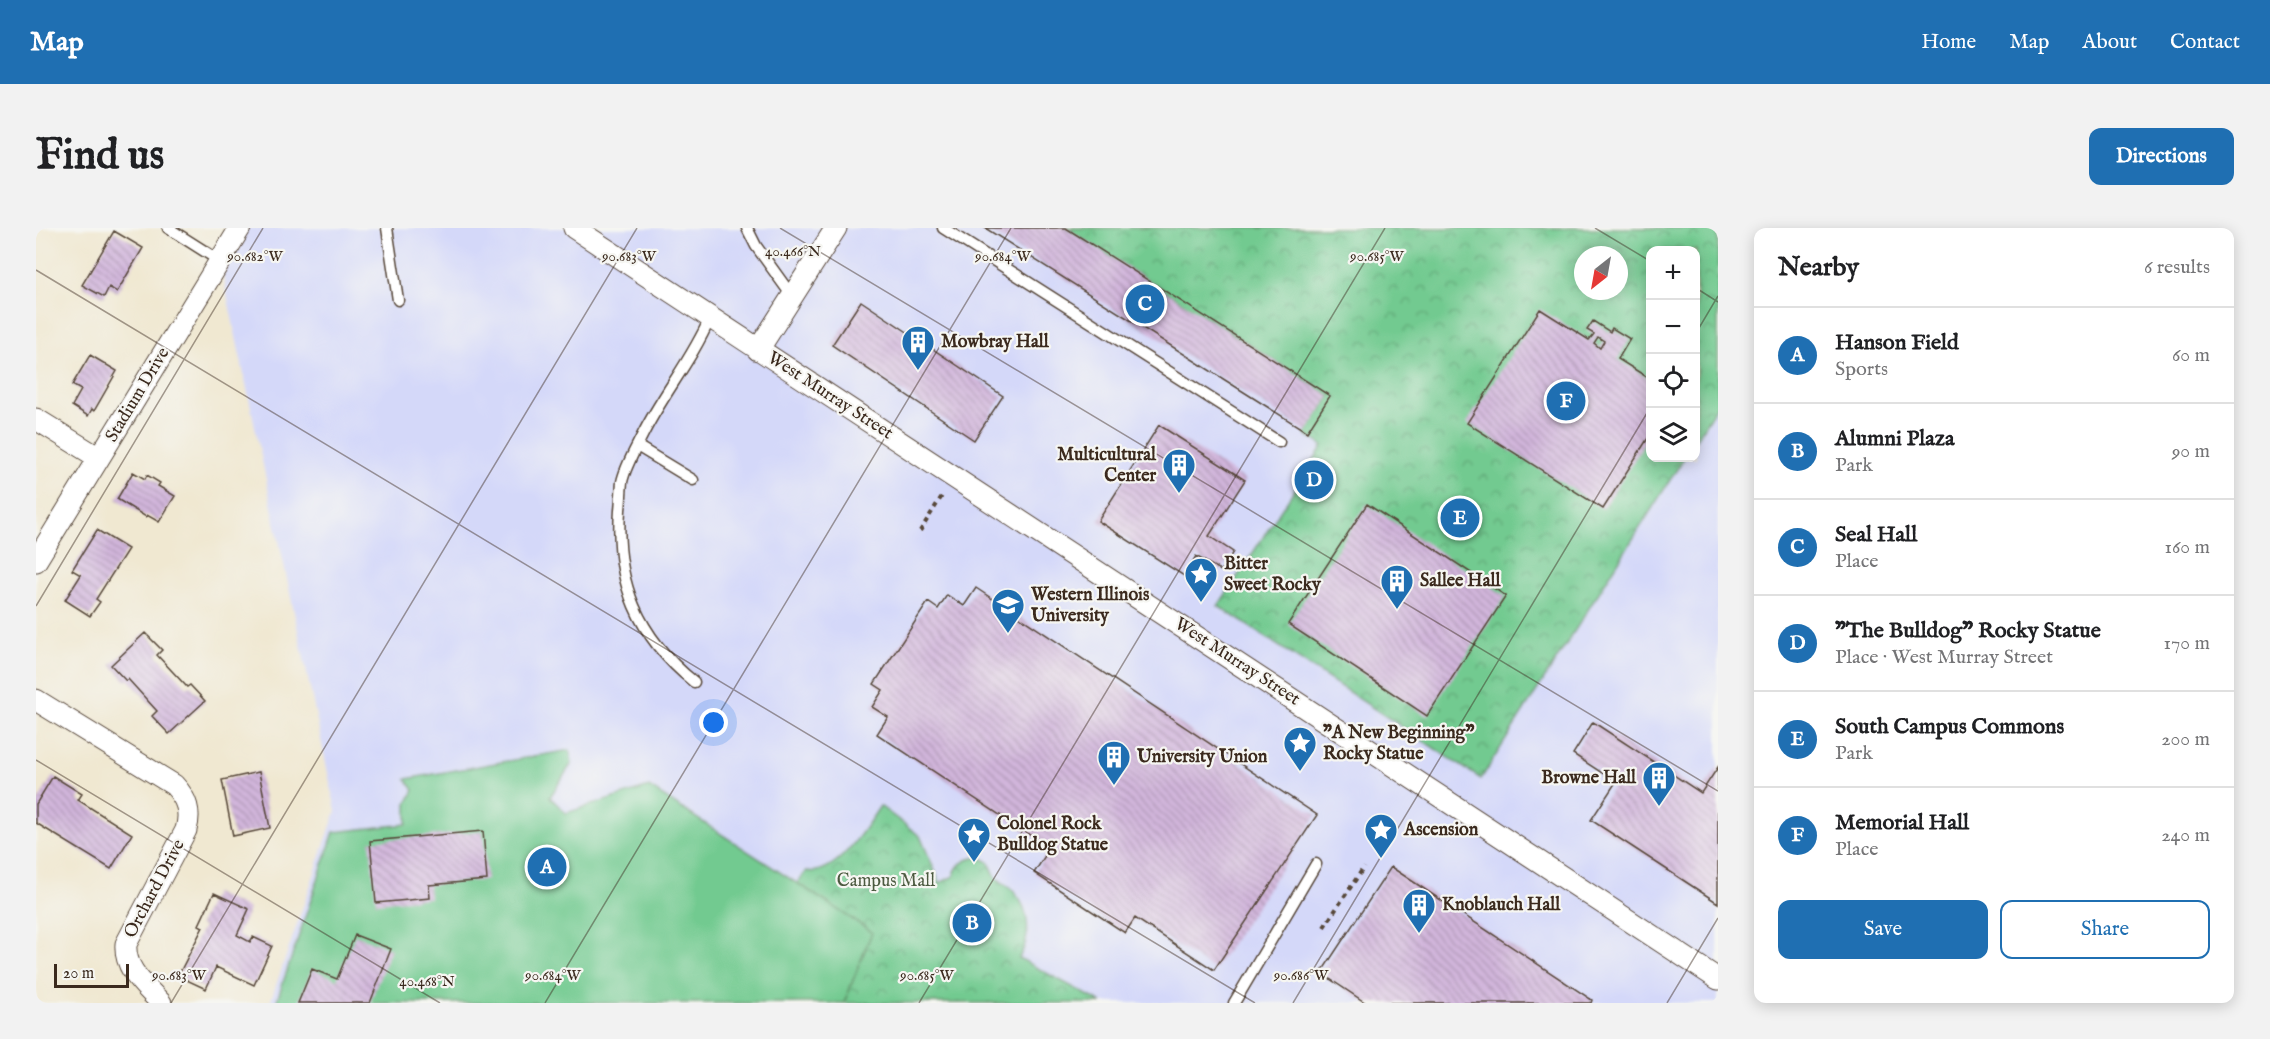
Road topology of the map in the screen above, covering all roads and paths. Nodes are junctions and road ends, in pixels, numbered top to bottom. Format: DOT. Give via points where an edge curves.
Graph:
graph roads {
  1 [pos="168,228"];
  2 [pos="240,228"];
  3 [pos="387,228"];
  4 [pos="574,228"];
  5 [pos="747,228"];
  6 [pos="836,228"];
  7 [pos="943,228"];
  8 [pos="220,261"];
  9 [pos="792,296"];
  10 [pos="398,300"];
  11 [pos="710,318"];
  12 [pos="758,350"];
  13 [pos="36,419"];
  14 [pos="1278,442"];
  15 [pos="638,446"];
  16 [pos="99,458"];
  17 [pos="693,480"];
  18 [pos="944,493"];
  19 [pos="920,531"];
  20 [pos="1249,559"];
  21 [pos="36,561"];
  22 [pos="1242,570"];
  23 [pos="694,682"];
  24 [pos="36,700"];
  25 [pos="1316,864"];
  26 [pos="1364,867"];
  27 [pos="1324,927"];
  28 [pos="1718,979"];
  29 [pos="161,1003"];
  30 [pos="1234,1003"];
  1 -- 8 [label="lane"];
  2 -- 8 [label="street, Stadium Drive"];
  3 -- 10 [label="lane"];
  4 -- 11 [label="street, West Murray Street"];
  5 -- 9 [label="lane"];
  6 -- 9 [label="street"];
  7 -- 14 [label="lane"];
  8 -- 16 [label="street, Stadium Drive"];
  9 -- 12 [label="street"];
  11 -- 12 [label="street, West Murray Street"];
  11 -- 15 [label="lane"];
  12 -- 28 [label="street, West Murray Street"];
  13 -- 16 [label="street"];
  15 -- 17 [label="lane"];
  15 -- 23 [label="lane" via="622,481 618,540 629,592 651,639"];
  16 -- 21 [label="street, Stadium Drive"];
  18 -- 19 [label="path"];
  20 -- 22 [label="path"];
  24 -- 29 [label="street, Orchard Drive" via="174,785 186,801 186,830 126,944 132,970"];
  25 -- 30 [label="lane"];
  26 -- 27 [label="path"];
}
